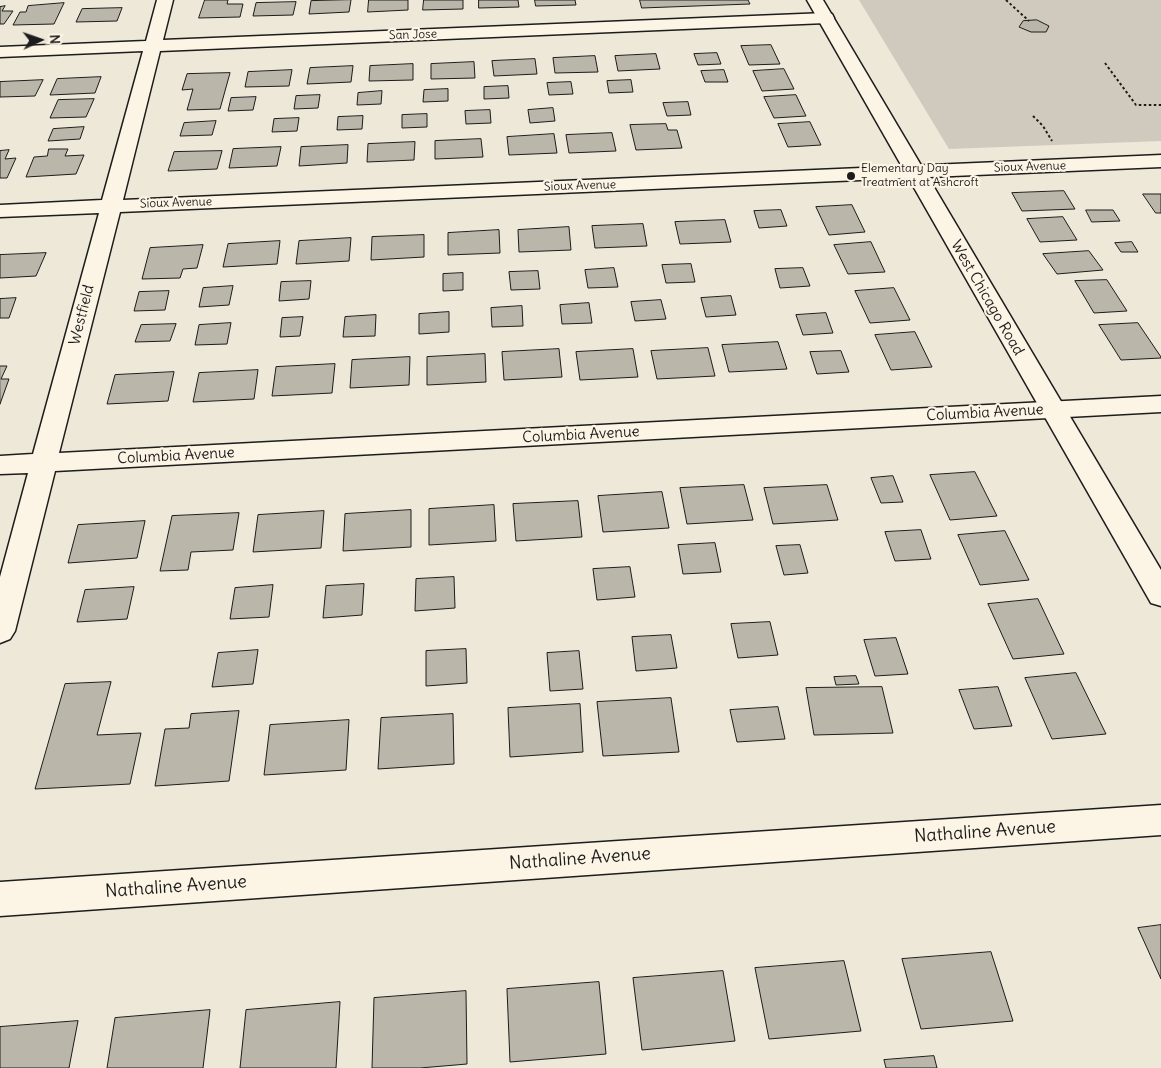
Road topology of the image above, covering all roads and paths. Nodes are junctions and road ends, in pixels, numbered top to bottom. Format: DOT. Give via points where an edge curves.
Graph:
graph roads {
  1 [pos="165,0"];
  2 [pos="1006,0"];
  3 [pos="820,9"];
  4 [pos="1029,21"];
  5 [pos="153,46"];
  6 [pos="0,52"];
  7 [pos="1105,63"];
  8 [pos="1161,105"];
  9 [pos="1033,116"];
  10 [pos="1056,148"];
  11 [pos="1161,161"];
  12 [pos="913,172"];
  13 [pos="110,206"];
  14 [pos="0,211"];
  15 [pos="1161,404"];
  16 [pos="1052,410"];
  17 [pos="44,463"];
  18 [pos="0,465"];
  19 [pos="1161,595"];
  20 [pos="0,630"];
  21 [pos="1161,820"];
  22 [pos="0,898"];
  1 -- 5 [label="street, Westfield"];
  2 -- 4 [label="path"];
  3 -- 5 [label="street, San Jose"];
  3 -- 12 [label="street, West Chicago Road"];
  5 -- 6 [label="street, San Jose"];
  5 -- 13 [label="street, Westfield"];
  7 -- 8 [label="path" via="1136,105"];
  9 -- 10 [label="path"];
  11 -- 12 [label="street, Sioux Avenue"];
  12 -- 13 [label="street, Sioux Avenue"];
  12 -- 16 [label="street, West Chicago Road"];
  13 -- 14 [label="street, Sioux Avenue"];
  13 -- 17 [label="street, Westfield"];
  15 -- 16 [label="street, Columbia Avenue"];
  16 -- 17 [label="street, Columbia Avenue"];
  16 -- 19 [label="street, West Chicago Road"];
  17 -- 18 [label="street, Columbia Avenue"];
  17 -- 20 [label="street, Westfield"];
  21 -- 22 [label="street, Nathaline Avenue"];
}
